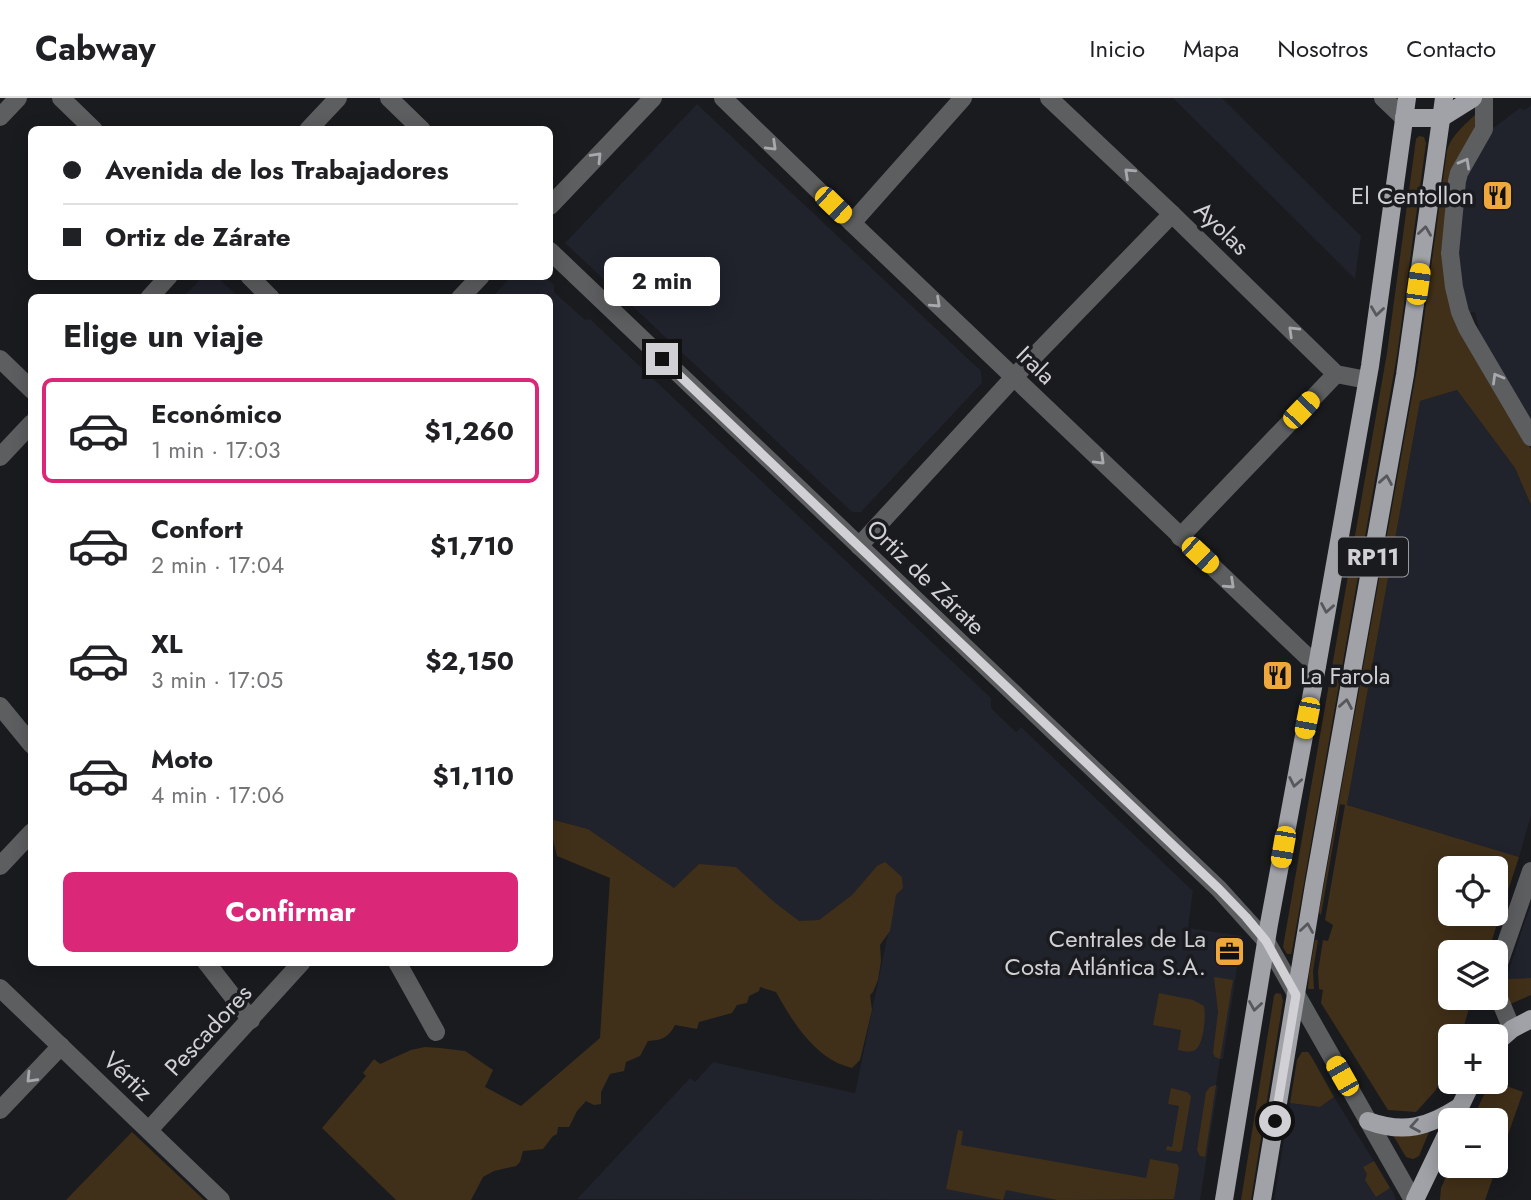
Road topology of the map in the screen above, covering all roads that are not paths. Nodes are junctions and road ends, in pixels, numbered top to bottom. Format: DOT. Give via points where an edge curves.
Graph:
graph roads {
  1 [pos="18,98"];
  2 [pos="61,98"];
  3 [pos="338,98"];
  4 [pos="389,98"];
  5 [pos="653,98"];
  6 [pos="723,98"];
  7 [pos="963,98"];
  8 [pos="1049,98"];
  9 [pos="1383,98"];
  10 [pos="1407,98"];
  11 [pos="1444,98"];
  12 [pos="1473,98"];
  13 [pos="1484,98"];
  14 [pos="0,117"];
  15 [pos="1404,118"];
  16 [pos="1441,118"];
  17 [pos="90,126"];
  18 [pos="312,126"];
  19 [pos="418,126"];
  20 [pos="553,203"];
  21 [pos="1172,214"];
  22 [pos="852,223"];
  23 [pos="553,254"];
  24 [pos="165,280"];
  25 [pos="253,280"];
  26 [pos="477,280"];
  27 [pos="153,294"];
  28 [pos="267,294"];
  29 [pos="464,294"];
  30 [pos="0,359"];
  31 [pos="1336,374"];
  32 [pos="1014,377"];
  33 [pos="1367,380"];
  34 [pos="28,386"];
  35 [pos="28,427"];
  36 [pos="1531,437"];
  37 [pos="0,457"];
  38 [pos="1180,537"];
  39 [pos="859,546"];
  40 [pos="1317,666"];
  41 [pos="0,706"];
  42 [pos="28,740"];
  43 [pos="28,836"];
  44 [pos="0,866"];
  45 [pos="1531,871"];
  46 [pos="1507,940"];
  47 [pos="1266,941"];
  48 [pos="209,966"];
  49 [pos="298,966"];
  50 [pos="399,966"];
  51 [pos="0,988"];
  52 [pos="1296,995"];
  53 [pos="1504,1010"];
  54 [pos="1531,1019"];
  55 [pos="251,1020"];
  56 [pos="1512,1030"];
  57 [pos="436,1032"];
  58 [pos="1508,1033"];
  59 [pos="61,1046"];
  60 [pos="0,1110"];
  61 [pos="1438,1120"];
  62 [pos="1367,1121"];
  63 [pos="149,1130"];
  64 [pos="1438,1151"];
  65 [pos="221,1200"];
  66 [pos="1224,1200"];
  67 [pos="1262,1200"];
  68 [pos="1414,1200"];
  1 -- 14 [label="street"];
  2 -- 17 [label="street"];
  3 -- 18 [label="street"];
  4 -- 19 [label="street"];
  20 -- 5 [label="street, one-way"];
  6 -- 22 [label="street, Irala, one-way"];
  7 -- 22 [label="street"];
  21 -- 8 [label="street, Ayolas, one-way"];
  9 -- 15 [label="street"];
  10 -- 15 [label="main road, RP11"];
  11 -- 16 [label="main road, RP11"];
  12 -- 16 [label="main road"];
  36 -- 13 [label="street, one-way" via="1463,320 1451,266 1457,181 1484,129"];
  15 -- 16 [label="main road"];
  15 -- 33 [label="main road, RP11, one-way"];
  52 -- 16 [label="main road, RP11, one-way" via="1405,375"];
  31 -- 21 [label="street, Ayolas, one-way"];
  21 -- 32 [label="street"];
  22 -- 32 [label="street, Irala, one-way"];
  23 -- 39 [label="street, Ortiz de Zárate"];
  24 -- 27 [label="street"];
  25 -- 28 [label="street"];
  26 -- 29 [label="street"];
  30 -- 34 [label="street"];
  31 -- 33 [label="street"];
  31 -- 38 [label="street"];
  32 -- 38 [label="street, Irala, one-way"];
  32 -- 39 [label="street"];
  33 -- 40 [label="main road, RP11, one-way"];
  35 -- 37 [label="street"];
  38 -- 40 [label="street, Irala, one-way"];
  39 -- 47 [label="street, Ortiz de Zárate" via="1219,889"];
  40 -- 47 [label="main road, RP11, one-way"];
  41 -- 42 [label="street"];
  43 -- 44 [label="street"];
  45 -- 46 [label="street"];
  47 -- 52 [label="street, Ortiz de Zárate"];
  47 -- 66 [label="main road, RP11, one-way"];
  48 -- 55 [label="street"];
  49 -- 55 [label="street, Pescadores"];
  50 -- 57 [label="street"];
  51 -- 59 [label="street, Vértiz"];
  52 -- 62 [label="street, Ortiz de Zárate"];
  52 -- 67 [label="main road, RP11"];
  53 -- 56 [label="street"];
  54 -- 56 [label="main road"];
  55 -- 63 [label="street, Pescadores"];
  56 -- 58 [label="main road"];
  59 -- 60 [label="street, one-way"];
  59 -- 63 [label="street, Vértiz"];
  61 -- 62 [label="main road, one-way" via="1411,1128"];
  62 -- 68 [label="street, Ortiz de Zárate"];
  63 -- 65 [label="street, Vértiz"];
  64 -- 68 [label="main road"];
}
